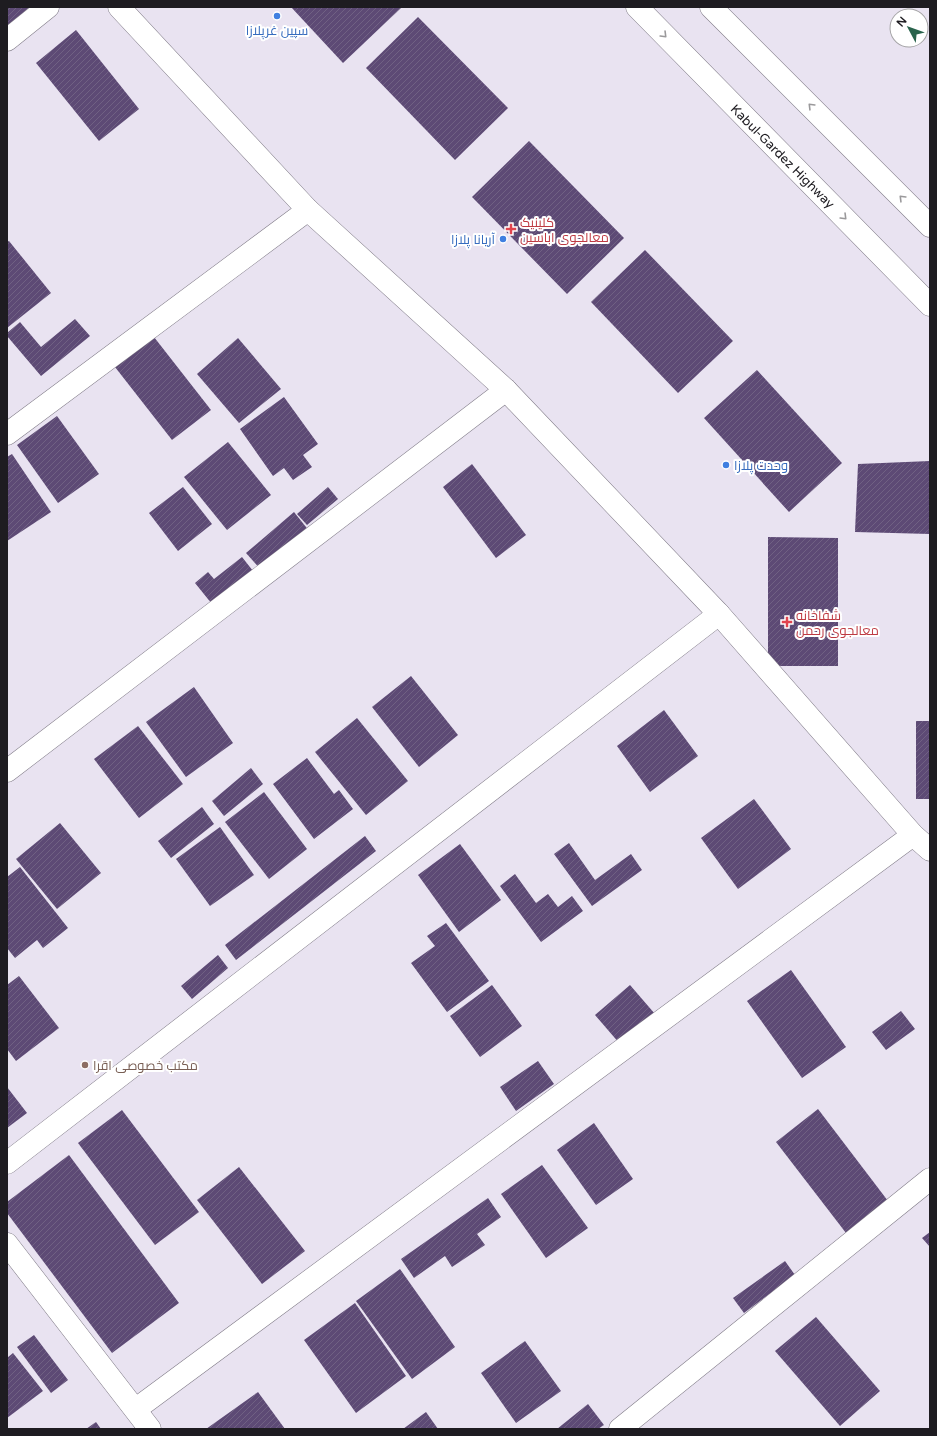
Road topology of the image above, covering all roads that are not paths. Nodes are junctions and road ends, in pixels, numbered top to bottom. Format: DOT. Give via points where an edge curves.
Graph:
graph roads {
  1 [pos="48,7"];
  2 [pos="119,7"];
  3 [pos="637,7"];
  4 [pos="711,7"];
  5 [pos="7,40"];
  6 [pos="308,210"];
  7 [pos="930,226"];
  8 [pos="930,305"];
  9 [pos="506,390"];
  10 [pos="7,434"];
  11 [pos="719,614"];
  12 [pos="7,771"];
  13 [pos="913,835"];
  14 [pos="930,850"];
  15 [pos="7,1163"];
  16 [pos="930,1179"];
  17 [pos="7,1244"];
  18 [pos="136,1409"];
  19 [pos="150,1429"];
  20 [pos="620,1429"];
  1 -- 5 [label="main road"];
  2 -- 6 [label="main road"];
  3 -- 8 [label="main road, Kabul-Gardez Highway, one-way"];
  7 -- 4 [label="main road, one-way"];
  6 -- 9 [label="main road"];
  6 -- 10 [label="main road"];
  9 -- 11 [label="main road"];
  9 -- 12 [label="main road"];
  11 -- 13 [label="main road"];
  11 -- 15 [label="main road"];
  13 -- 14 [label="main road"];
  13 -- 18 [label="main road"];
  16 -- 20 [label="main road"];
  17 -- 18 [label="main road"];
  18 -- 19 [label="main road"];
}
